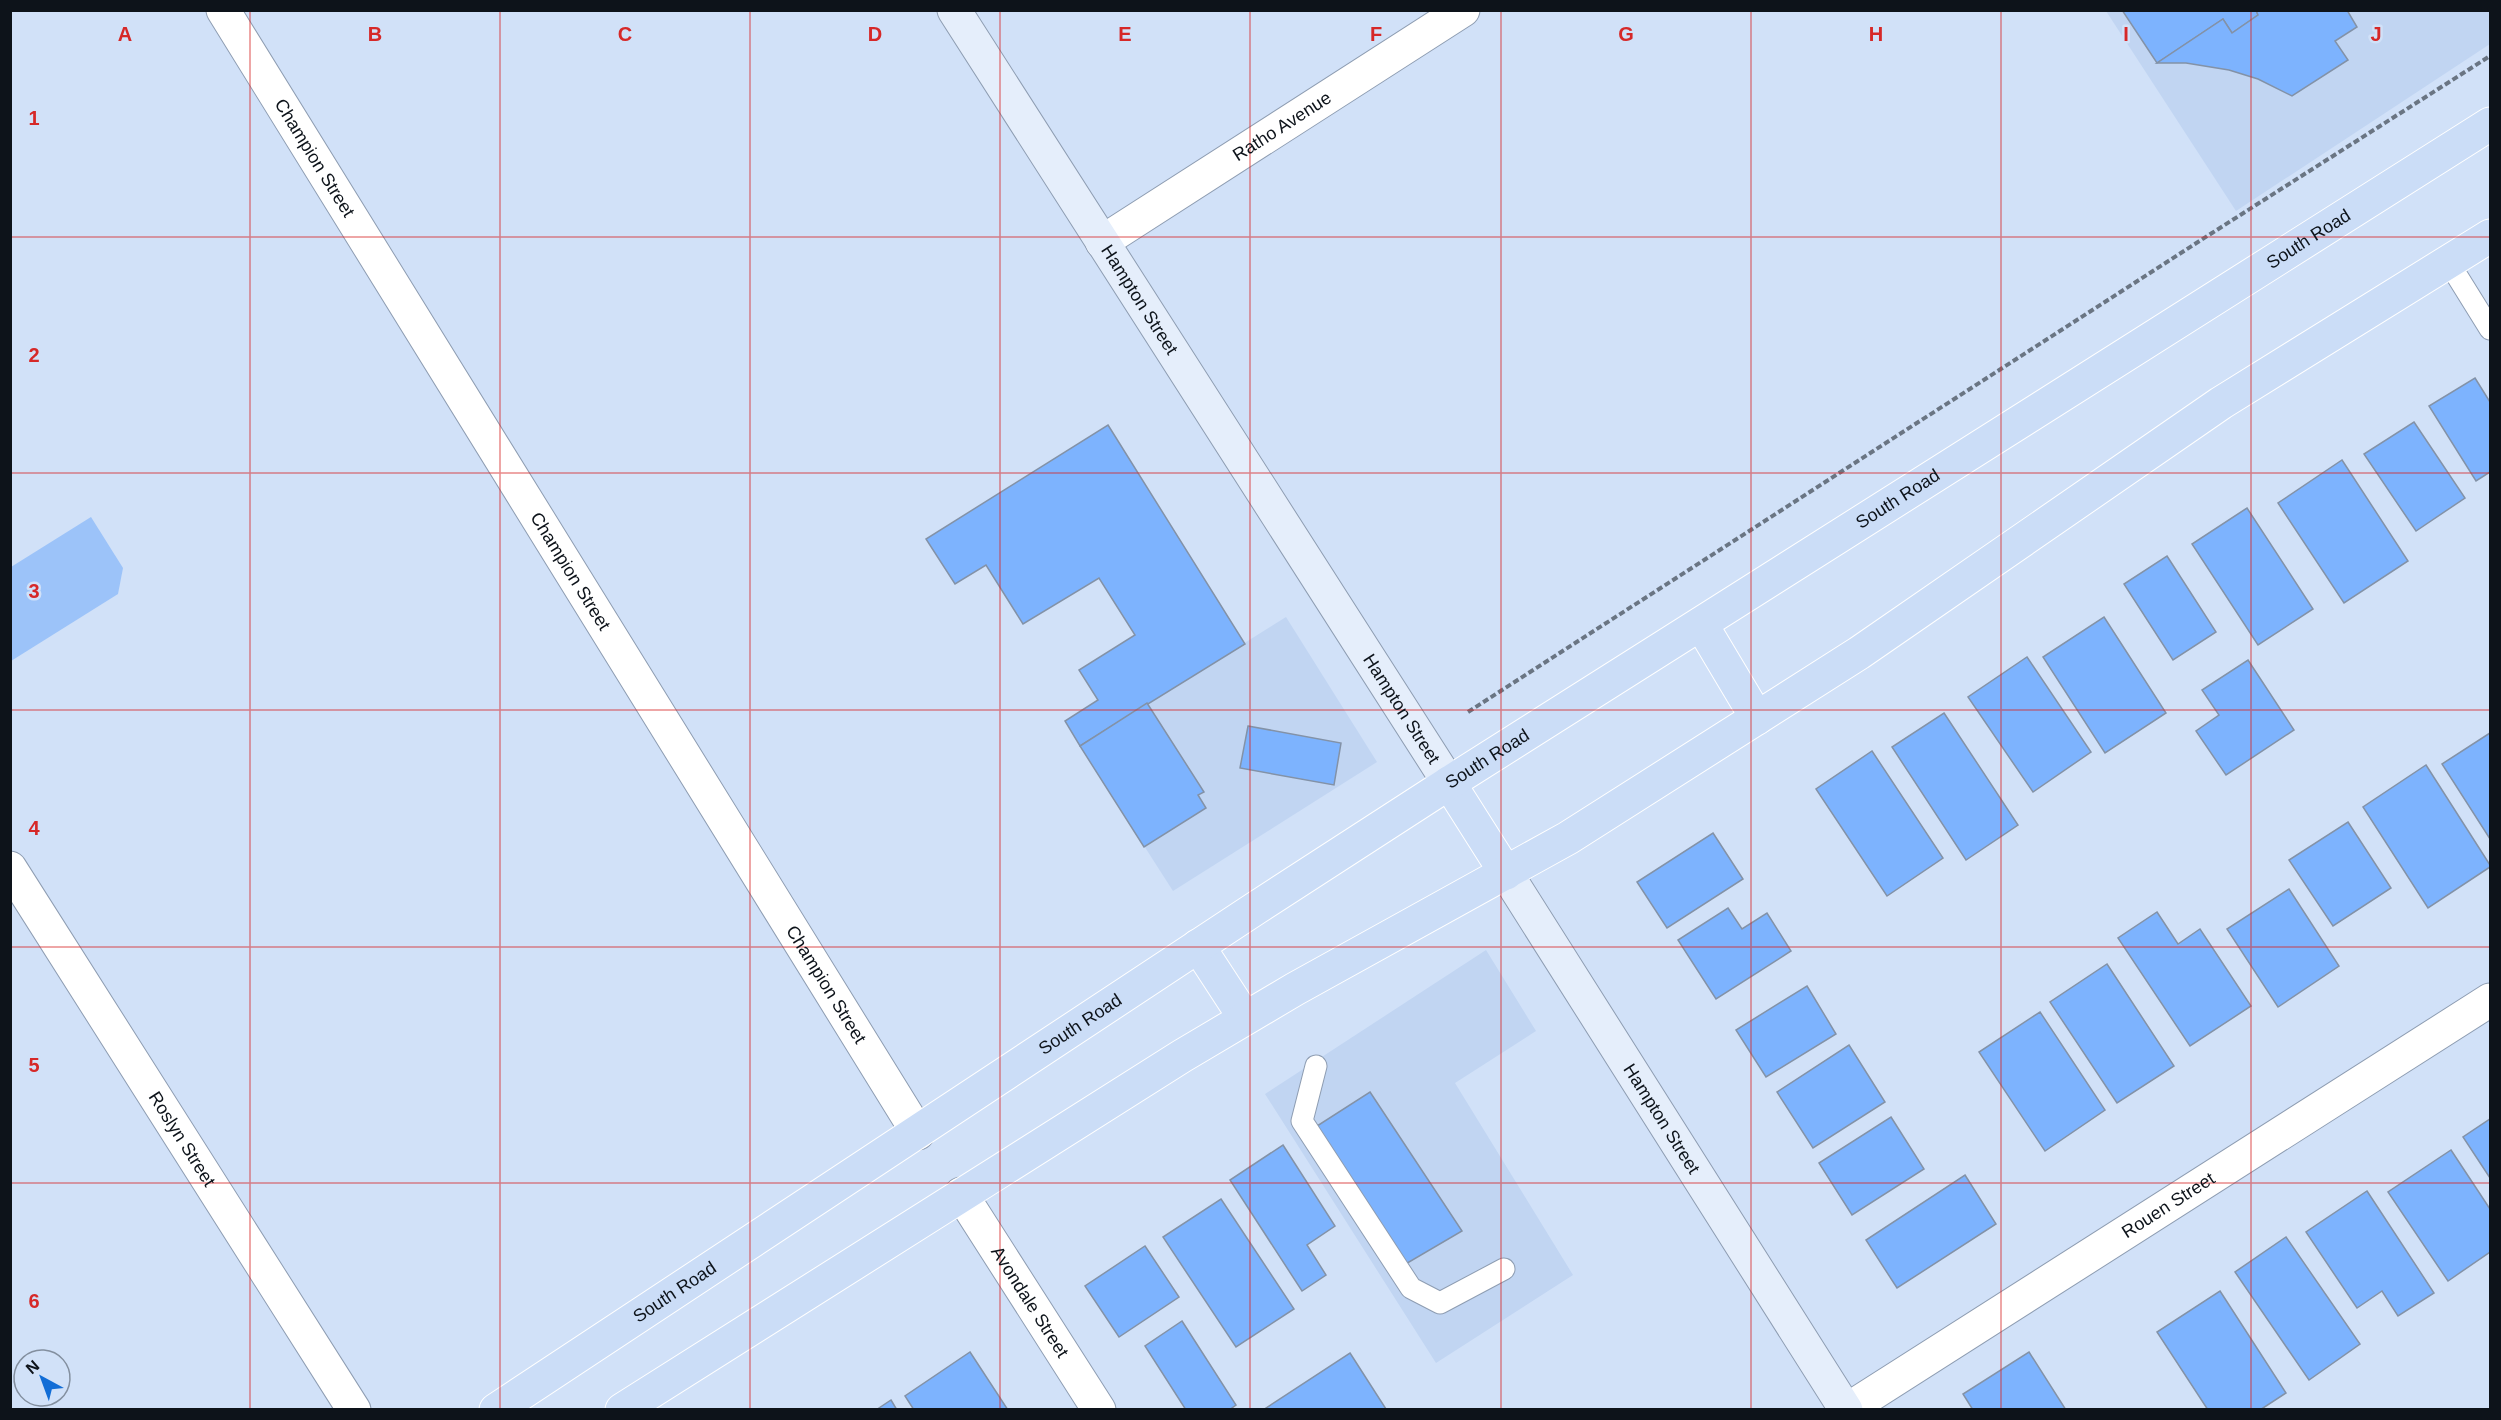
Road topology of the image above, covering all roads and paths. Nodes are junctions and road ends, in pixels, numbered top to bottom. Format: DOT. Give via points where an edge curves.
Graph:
graph roads {
  1 [pos="223,10"];
  2 [pos="954,10"];
  3 [pos="1463,10"];
  4 [pos="2490,56"];
  5 [pos="2490,124"];
  6 [pos="2490,236"];
  7 [pos="1102,242"];
  8 [pos="2449,263"];
  9 [pos="2490,329"];
  10 [pos="1701,624"];
  11 [pos="1468,712"];
  12 [pos="1757,718"];
  13 [pos="1449,783"];
  14 [pos="10,868"];
  15 [pos="1506,873"];
  16 [pos="1198,946"];
  17 [pos="2490,1000"];
  18 [pos="1245,1018"];
  19 [pos="1316,1066"];
  20 [pos="918,1132"];
  21 [pos="961,1194"];
  22 [pos="1504,1269"];
  23 [pos="354,1410"];
  24 [pos="496,1410"];
  25 [pos="622,1410"];
  26 [pos="1100,1410"];
  27 [pos="1846,1410"];
  1 -- 20 [label="street, Champion Street"];
  2 -- 7 [label="main road, Hampton Street"];
  3 -- 7 [label="street, Ratho Avenue"];
  4 -- 11 [label="path"];
  5 -- 10 [label="main road, South Road"];
  6 -- 8 [label="main road"];
  7 -- 13 [label="main road, Hampton Street"];
  8 -- 9 [label="lane"];
  8 -- 12 [label="main road" via="2222,403 1868,647"];
  10 -- 12 [label="main road"];
  10 -- 13 [label="main road, South Road"];
  12 -- 15 [label="main road"];
  13 -- 15 [label="main road, Hampton Street"];
  13 -- 16 [label="main road, South Road"];
  14 -- 23 [label="street, Roslyn Street"];
  15 -- 18 [label="main road"];
  15 -- 27 [label="main road, Hampton Street"];
  16 -- 18 [label="main road"];
  16 -- 20 [label="main road, South Road"];
  17 -- 27 [label="street, Rouen Street"];
  18 -- 21 [label="main road"];
  19 -- 22 [label="lane" via="1302,1121 1411,1288 1440,1303"];
  20 -- 24 [label="main road, South Road"];
  21 -- 25 [label="main road"];
  21 -- 26 [label="street, Avondale Street"];
}
